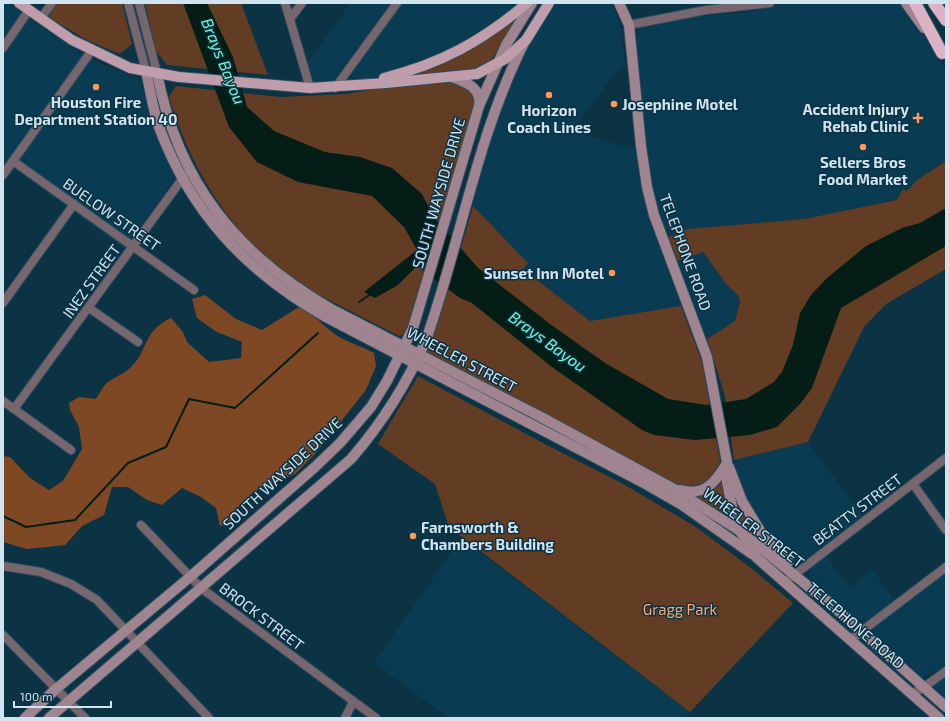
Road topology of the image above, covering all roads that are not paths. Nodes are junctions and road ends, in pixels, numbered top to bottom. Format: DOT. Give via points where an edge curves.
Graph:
graph roads {
  1 [pos="19,3"];
  2 [pos="52,3"];
  3 [pos="128,3"];
  4 [pos="138,3"];
  5 [pos="285,3"];
  6 [pos="302,3"];
  7 [pos="397,3"];
  8 [pos="527,3"];
  9 [pos="532,3"];
  10 [pos="549,3"];
  11 [pos="619,3"];
  12 [pos="770,3"];
  13 [pos="906,3"];
  14 [pos="915,3"];
  15 [pos="934,3"];
  16 [pos="29,10"];
  17 [pos="41,18"];
  18 [pos="290,19"];
  19 [pos="946,20"];
  20 [pos="629,24"];
  21 [pos="526,40"];
  22 [pos="3,48"];
  23 [pos="92,50"];
  24 [pos="944,56"];
  25 [pos="498,62"];
  26 [pos="146,71"];
  27 [pos="157,73"];
  28 [pos="452,77"];
  29 [pos="369,83"];
  30 [pos="310,88"];
  31 [pos="335,88"];
  32 [pos="479,106"];
  33 [pos="13,161"];
  34 [pos="189,169"];
  35 [pos="3,175"];
  36 [pos="182,179"];
  37 [pos="74,204"];
  38 [pos="232,239"];
  39 [pos="133,246"];
  40 [pos="194,290"];
  41 [pos="301,297"];
  42 [pos="3,303"];
  43 [pos="89,308"];
  44 [pos="138,342"];
  45 [pos="405,346"];
  46 [pos="420,353"];
  47 [pos="400,356"];
  48 [pos="415,364"];
  49 [pos="3,401"];
  50 [pos="14,409"];
  51 [pos="359,423"];
  52 [pos="373,434"];
  53 [pos="71,450"];
  54 [pos="946,458"];
  55 [pos="727,462"];
  56 [pos="913,484"];
  57 [pos="674,489"];
  58 [pos="141,525"];
  59 [pos="946,530"];
  60 [pos="740,531"];
  61 [pos="756,558"];
  62 [pos="3,566"];
  63 [pos="946,567"];
  64 [pos="796,573"];
  65 [pos="190,577"];
  66 [pos="784,582"];
  67 [pos="201,588"];
  68 [pos="127,631"];
  69 [pos="861,631"];
  70 [pos="3,635"];
  71 [pos="850,640"];
  72 [pos="137,642"];
  73 [pos="946,671"];
  74 [pos="924,688"];
  75 [pos="56,689"];
  76 [pos="912,694"];
  77 [pos="68,701"];
  78 [pos="353,702"];
  79 [pos="946,707"];
  80 [pos="25,718"];
  81 [pos="49,718"];
  82 [pos="85,718"];
  83 [pos="208,718"];
  84 [pos="345,718"];
  85 [pos="376,718"];
  86 [pos="939,718"];
  1 -- 16 [label="main road"];
  2 -- 17 [label="street"];
  3 -- 26 [label="street"];
  4 -- 27 [label="street"];
  5 -- 18 [label="street"];
  6 -- 18 [label="street"];
  7 -- 31 [label="street"];
  8 -- 29 [label="main road" via="470,46 414,71"];
  9 -- 25 [label="main road, SOUTH WAYSIDE DRIVE"];
  10 -- 21 [label="main road, SOUTH WAYSIDE DRIVE"];
  11 -- 20 [label="main road, TELEPHONE ROAD"];
  12 -- 20 [label="street" via="706,10"];
  13 -- 24 [label="main road"];
  14 -- 24 [label="highway"];
  15 -- 19 [label="highway"];
  16 -- 17 [label="main road"];
  16 -- 22 [label="street"];
  17 -- 23 [label="main road" via="72,40"];
  18 -- 30 [label="street"];
  20 -- 55 [label="main road, TELEPHONE ROAD" via="647,187 654,215 708,357"];
  21 -- 25 [label="main road"];
  21 -- 46 [label="main road, SOUTH WAYSIDE DRIVE" via="492,118 434,316"];
  23 -- 26 [label="main road" via="130,68"];
  23 -- 33 [label="street"];
  25 -- 28 [label="main road" via="477,74"];
  25 -- 32 [label="main road, SOUTH WAYSIDE DRIVE"];
  26 -- 27 [label="main road"];
  26 -- 36 [label="main road, WHEELER STREET" via="159,126"];
  27 -- 30 [label="main road"];
  27 -- 34 [label="main road, WHEELER STREET" via="168,121"];
  28 -- 29 [label="main road" via="386,84"];
  28 -- 32 [label="main road" via="471,85 477,92"];
  29 -- 31 [label="main road"];
  30 -- 31 [label="main road"];
  32 -- 45 [label="main road, SOUTH WAYSIDE DRIVE" via="420,307"];
  33 -- 35 [label="street"];
  33 -- 37 [label="street, BUELOW STREET"];
  34 -- 36 [label="street, INEZ STREET"];
  34 -- 38 [label="main road, WHEELER STREET"];
  36 -- 38 [label="main road, WHEELER STREET"];
  36 -- 39 [label="street, INEZ STREET"];
  37 -- 39 [label="street, BUELOW STREET"];
  37 -- 42 [label="street"];
  38 -- 41 [label="main road, WHEELER STREET" via="263,276"];
  39 -- 40 [label="street, BUELOW STREET"];
  39 -- 43 [label="street, INEZ STREET"];
  41 -- 45 [label="main road, WHEELER STREET"];
  41 -- 47 [label="main road, WHEELER STREET"];
  43 -- 44 [label="street"];
  43 -- 50 [label="street, INEZ STREET"];
  45 -- 46 [label="main road, WHEELER STREET"];
  45 -- 47 [label="main road, SOUTH WAYSIDE DRIVE"];
  46 -- 48 [label="main road, SOUTH WAYSIDE DRIVE"];
  46 -- 57 [label="main road, WHEELER STREET"];
  47 -- 48 [label="main road, WHEELER STREET"];
  47 -- 51 [label="main road, SOUTH WAYSIDE DRIVE"];
  48 -- 52 [label="main road, SOUTH WAYSIDE DRIVE"];
  48 -- 61 [label="main road, WHEELER STREET" via="682,505"];
  49 -- 50 [label="street"];
  50 -- 53 [label="street"];
  51 -- 52 [label="main road"];
  51 -- 65 [label="main road, SOUTH WAYSIDE DRIVE" via="315,468"];
  52 -- 67 [label="main road, SOUTH WAYSIDE DRIVE" via="351,459"];
  54 -- 56 [label="street, BEATTY STREET"];
  55 -- 57 [label="main road" via="712,484 700,491 689,493"];
  55 -- 60 [label="main road, TELEPHONE ROAD" via="727,482"];
  55 -- 64 [label="main road, TELEPHONE ROAD" via="742,501 762,534"];
  56 -- 59 [label="street"];
  56 -- 64 [label="street, BEATTY STREET"];
  57 -- 60 [label="main road, WHEELER STREET"];
  58 -- 65 [label="street, BROCK STREET"];
  60 -- 61 [label="main road, TELEPHONE ROAD"];
  60 -- 64 [label="main road, WHEELER STREET"];
  61 -- 66 [label="main road, TELEPHONE ROAD"];
  62 -- 68 [label="street" via="41,572 71,584 97,600"];
  63 -- 69 [label="street"];
  64 -- 66 [label="street, BEATTY STREET"];
  64 -- 69 [label="main road, TELEPHONE ROAD"];
  65 -- 67 [label="street, BROCK STREET"];
  65 -- 68 [label="main road, SOUTH WAYSIDE DRIVE"];
  66 -- 71 [label="main road, TELEPHONE ROAD"];
  67 -- 72 [label="main road, SOUTH WAYSIDE DRIVE"];
  67 -- 78 [label="street, BROCK STREET"];
  68 -- 72 [label="street"];
  68 -- 75 [label="main road, SOUTH WAYSIDE DRIVE"];
  69 -- 71 [label="street"];
  69 -- 74 [label="main road, TELEPHONE ROAD"];
  70 -- 75 [label="street"];
  71 -- 76 [label="main road, TELEPHONE ROAD"];
  72 -- 77 [label="main road, SOUTH WAYSIDE DRIVE"];
  72 -- 83 [label="street"];
  73 -- 74 [label="street"];
  74 -- 76 [label="street"];
  74 -- 79 [label="main road, TELEPHONE ROAD"];
  75 -- 77 [label="street"];
  75 -- 80 [label="main road, SOUTH WAYSIDE DRIVE"];
  76 -- 86 [label="main road, TELEPHONE ROAD"];
  77 -- 81 [label="main road, SOUTH WAYSIDE DRIVE"];
  77 -- 82 [label="street"];
  78 -- 84 [label="street"];
  78 -- 85 [label="street, BROCK STREET"];
}
